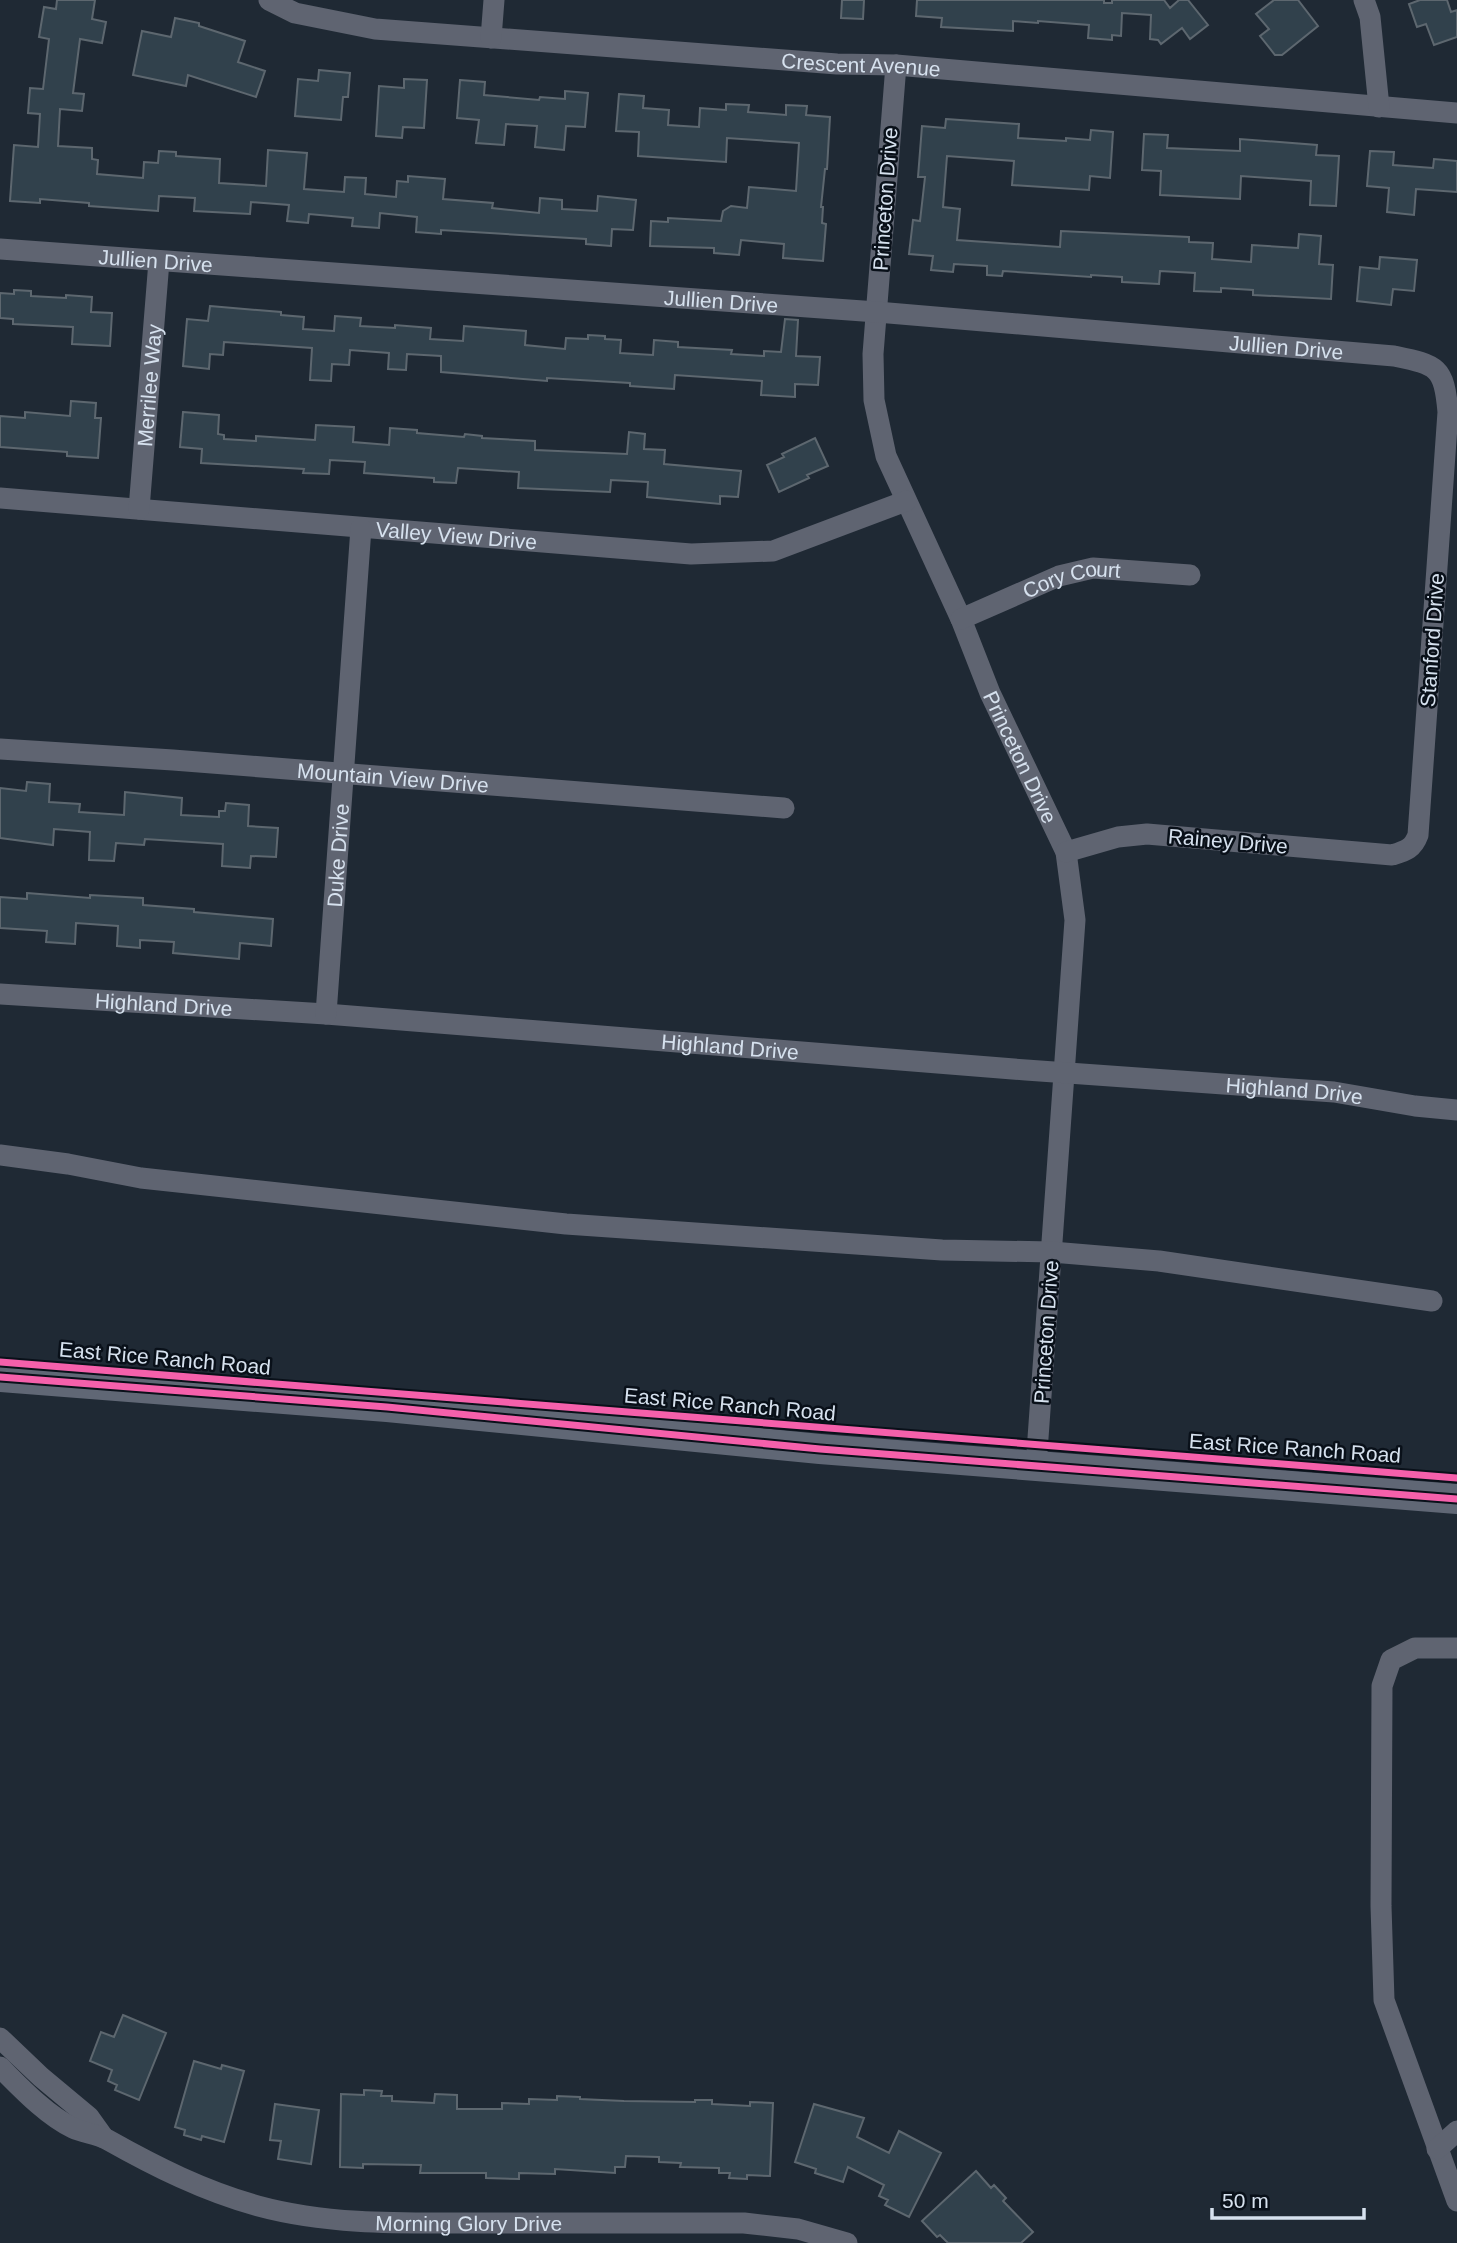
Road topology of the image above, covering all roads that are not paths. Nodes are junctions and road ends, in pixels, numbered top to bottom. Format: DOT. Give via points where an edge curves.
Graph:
graph roads {
  1 [pos="269,0"];
  2 [pos="494,0"];
  3 [pos="1364,0"];
  4 [pos="491,38"];
  5 [pos="896,65"];
  6 [pos="1379,107"];
  7 [pos="1457,113"];
  8 [pos="0,249"];
  9 [pos="159,261"];
  10 [pos="877,312"];
  11 [pos="1437,370"];
  12 [pos="0,498"];
  13 [pos="905,501"];
  14 [pos="139,509"];
  15 [pos="361,528"];
  16 [pos="1190,575"];
  17 [pos="961,619"];
  18 [pos="0,749"];
  19 [pos="345,774"];
  20 [pos="784,808"];
  21 [pos="1066,852"];
  22 [pos="1392,855"];
  23 [pos="0,994"];
  24 [pos="326,1014"];
  25 [pos="1065,1072"];
  26 [pos="1457,1110"];
  27 [pos="0,1155"];
  28 [pos="1052,1252"];
  29 [pos="1432,1301"];
  30 [pos="0,1362"];
  31 [pos="0,1377"];
  32 [pos="1037,1456"];
  33 [pos="1457,1478"];
  34 [pos="1457,1499"];
  35 [pos="1457,1648"];
  36 [pos="0,2038"];
  37 [pos="0,2067"];
  38 [pos="1457,2131"];
  39 [pos="104,2138"];
  40 [pos="1447,2149"];
  41 [pos="1457,2201"];
  42 [pos="570,2233"];
  43 [pos="847,2243"];
  1 -- 4 [label="street, Crescent Avenue" via="295,13 376,29"];
  2 -- 4 [label="street"];
  3 -- 6 [label="street" via="1370,16"];
  4 -- 5 [label="street, Crescent Avenue"];
  5 -- 6 [label="street, Crescent Avenue"];
  5 -- 10 [label="street, Princeton Drive"];
  6 -- 7 [label="street, Crescent Avenue"];
  8 -- 9 [label="street, Jullien Drive"];
  9 -- 10 [label="street, Jullien Drive"];
  9 -- 14 [label="street, Merrilee Way"];
  10 -- 11 [label="street, Jullien Drive" via="1394,356 1428,363"];
  10 -- 13 [label="street, Princeton Drive" via="874,400 886,456"];
  11 -- 22 [label="street, Stanford Drive" via="1446,387 1448,412 1418,835 1405,852"];
  12 -- 14 [label="street, Valley View Drive"];
  13 -- 15 [label="street, Valley View Drive" via="773,551 730,554"];
  13 -- 17 [label="street, Princeton Drive"];
  14 -- 15 [label="street, Valley View Drive"];
  15 -- 19 [label="street, Duke Drive"];
  16 -- 17 [label="street, Cory Court" via="1093,568 1059,576"];
  17 -- 21 [label="street, Princeton Drive" via="990,693"];
  18 -- 19 [label="street, Mountain View Drive"];
  19 -- 20 [label="street, Mountain View Drive"];
  19 -- 24 [label="street, Duke Drive"];
  21 -- 22 [label="street, Rainey Drive" via="1147,834"];
  21 -- 25 [label="street, Princeton Drive" via="1075,920"];
  23 -- 24 [label="street, Highland Drive"];
  24 -- 25 [label="street, Highland Drive"];
  25 -- 26 [label="street, Highland Drive" via="1334,1092"];
  25 -- 28 [label="street, Princeton Drive"];
  27 -- 28 [label="street" via="141,1178 566,1224 942,1250"];
  28 -- 29 [label="street" via="1159,1261"];
  28 -- 32 [label="street, Princeton Drive"];
  30 -- 32 [label="main road, East Rice Ranch Road"];
  31 -- 32 [label="main road, East Rice Ranch Road" via="387,1406 820,1449"];
  32 -- 33 [label="main road, East Rice Ranch Road"];
  32 -- 34 [label="main road, East Rice Ranch Road"];
  35 -- 40 [label="street" via="1415,1648 1391,1660 1382,1686 1384,2000"];
  36 -- 39 [label="street, Morning Glory Drive" via="89,2117"];
  37 -- 39 [label="street, Morning Glory Drive" via="61,2122"];
  38 -- 40 [label="street"];
  39 -- 42 [label="street, Morning Glory Drive" via="199,2187 291,2213"];
  40 -- 41 [label="street"];
  42 -- 43 [label="street, Morning Glory Drive" via="771,2225"];
}
